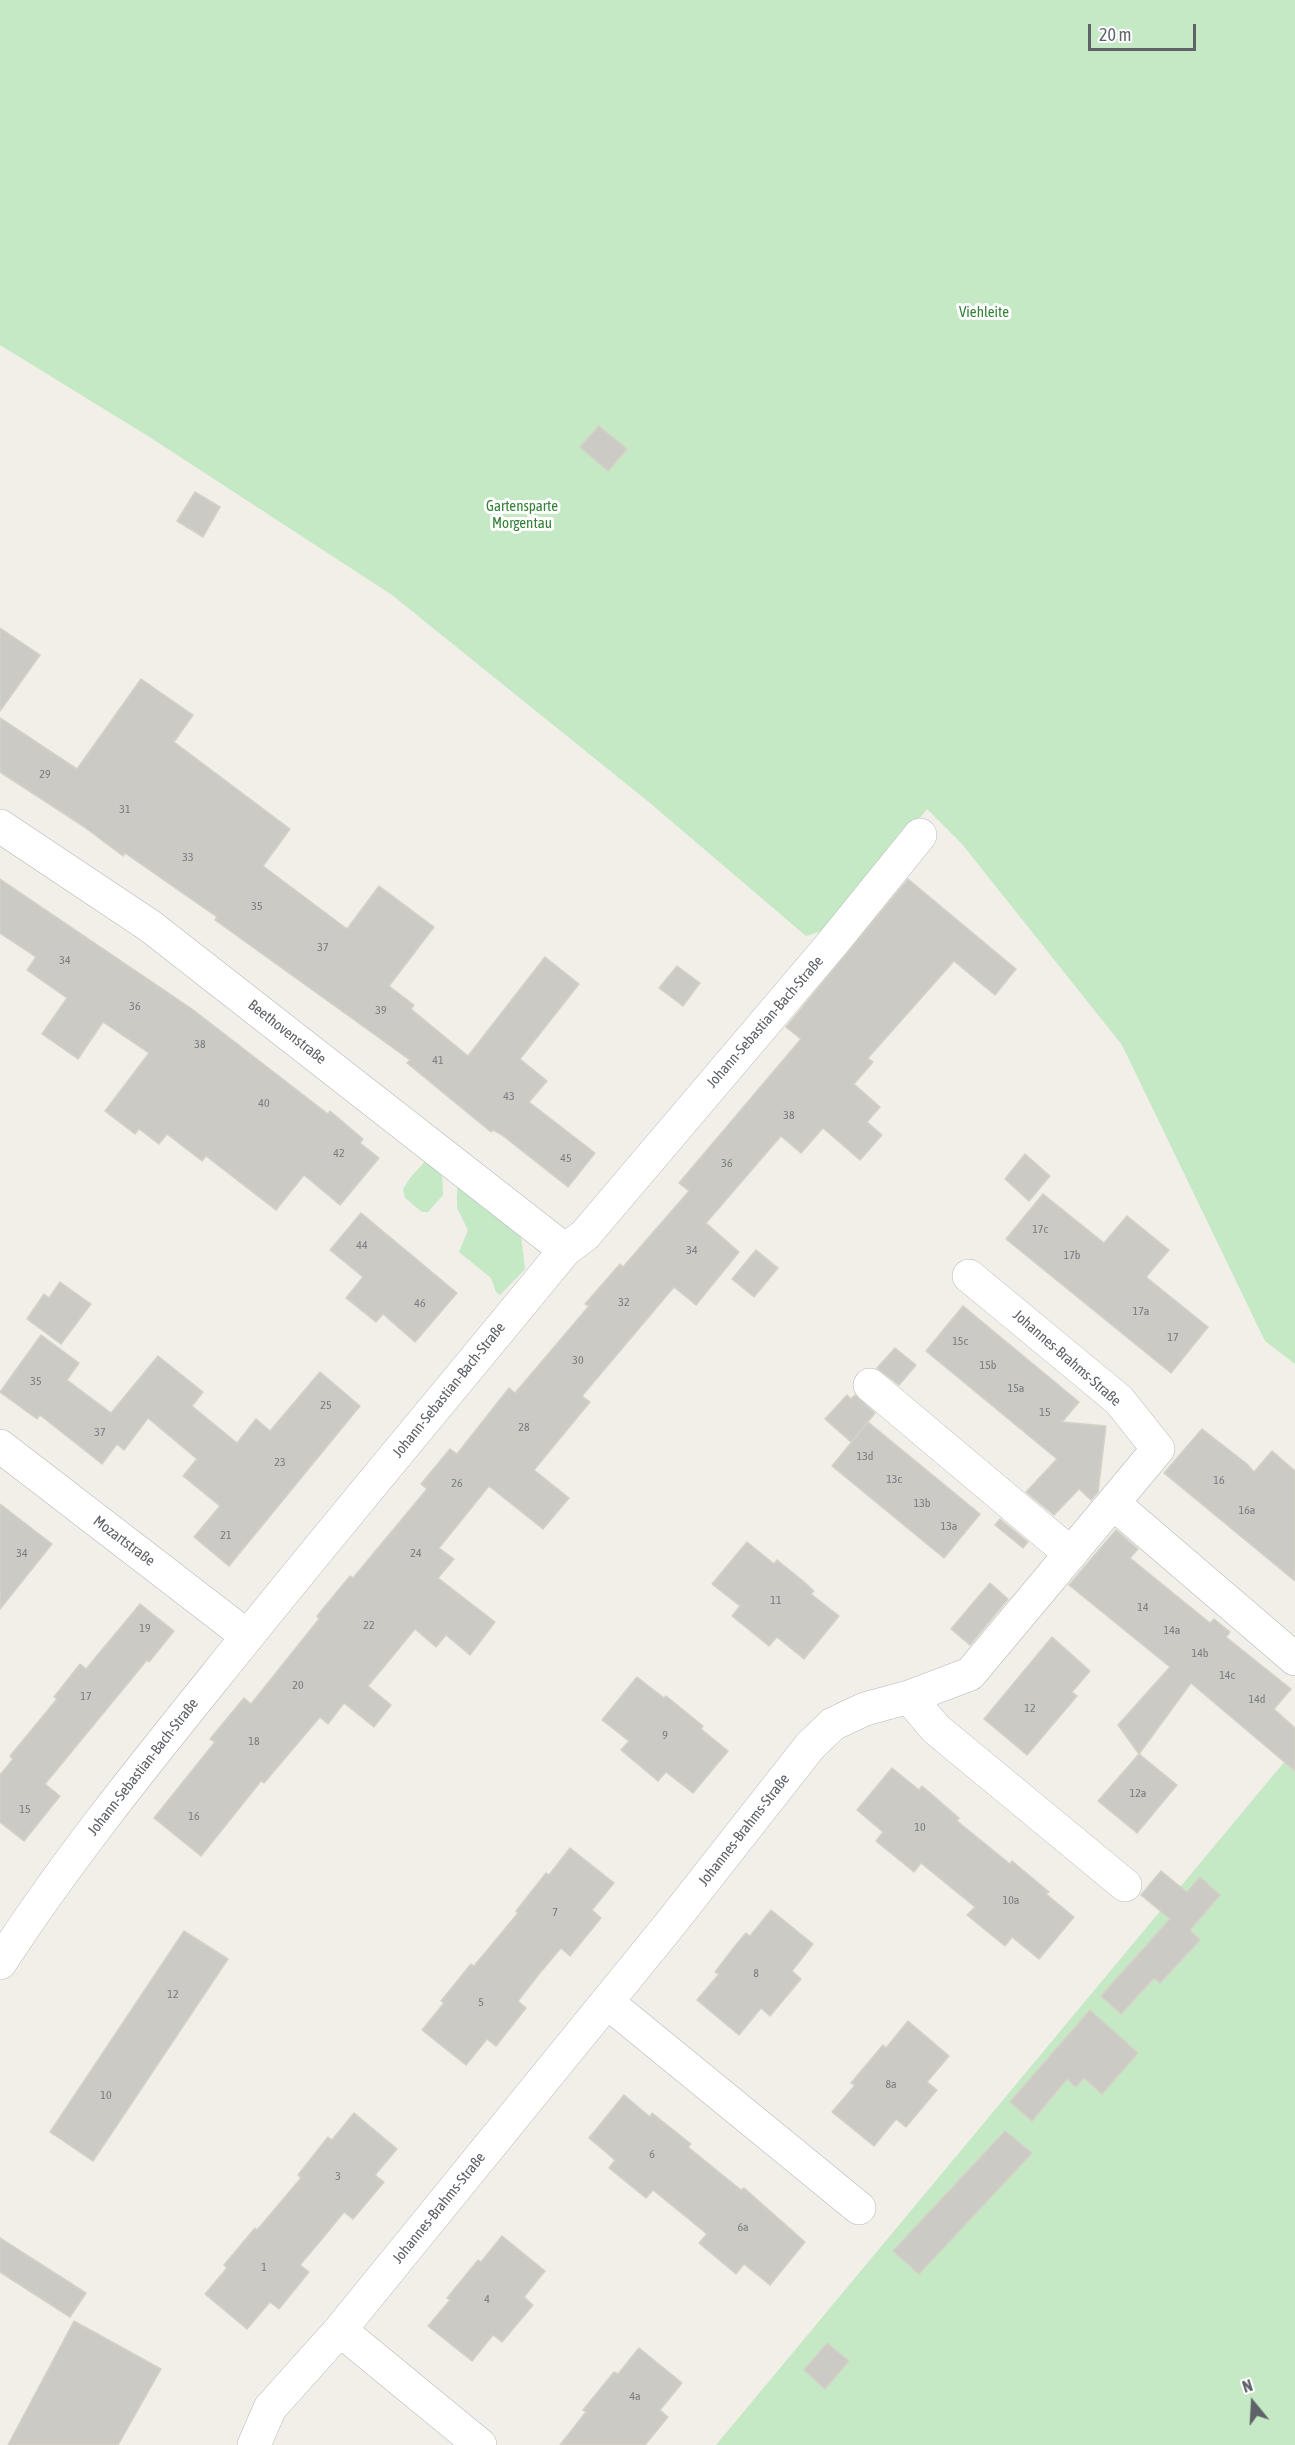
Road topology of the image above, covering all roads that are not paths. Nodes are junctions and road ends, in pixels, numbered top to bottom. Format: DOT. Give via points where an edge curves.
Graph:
graph roads {
  1 [pos="0,826"];
  2 [pos="920,835"];
  3 [pos="565,1250"];
  4 [pos="969,1276"];
  5 [pos="870,1385"];
  6 [pos="0,1446"];
  7 [pos="1113,1503"];
  8 [pos="1071,1554"];
  9 [pos="247,1636"];
  10 [pos="1295,1659"];
  11 [pos="909,1697"];
  12 [pos="1125,1885"];
  13 [pos="0,1963"];
  14 [pos="607,2002"];
  15 [pos="860,2208"];
  16 [pos="340,2330"];
  17 [pos="254,2445"];
  18 [pos="480,2445"];
  1 -- 3 [label="street, Beethovenstraße" via="150,926"];
  2 -- 3 [label="street, Johann-Sebastian-Bach-Straße" via="585,1234"];
  3 -- 9 [label="street, Johann-Sebastian-Bach-Straße"];
  4 -- 7 [label="street, Johannes-Brahms-Straße" via="1119,1400 1158,1449"];
  5 -- 8 [label="street"];
  6 -- 9 [label="street, Mozartstraße"];
  7 -- 8 [label="street, Johannes-Brahms-Straße"];
  7 -- 10 [label="street"];
  8 -- 11 [label="street, Johannes-Brahms-Straße" via="970,1674"];
  9 -- 13 [label="street, Johann-Sebastian-Bach-Straße" via="104,1815 39,1902"];
  11 -- 12 [label="street" via="936,1729"];
  11 -- 14 [label="street, Johannes-Brahms-Straße" via="865,1709 833,1724 810,1746"];
  14 -- 15 [label="street"];
  14 -- 16 [label="street, Johannes-Brahms-Straße"];
  16 -- 17 [label="street, Johannes-Brahms-Straße" via="270,2408"];
  16 -- 18 [label="street"];
}
